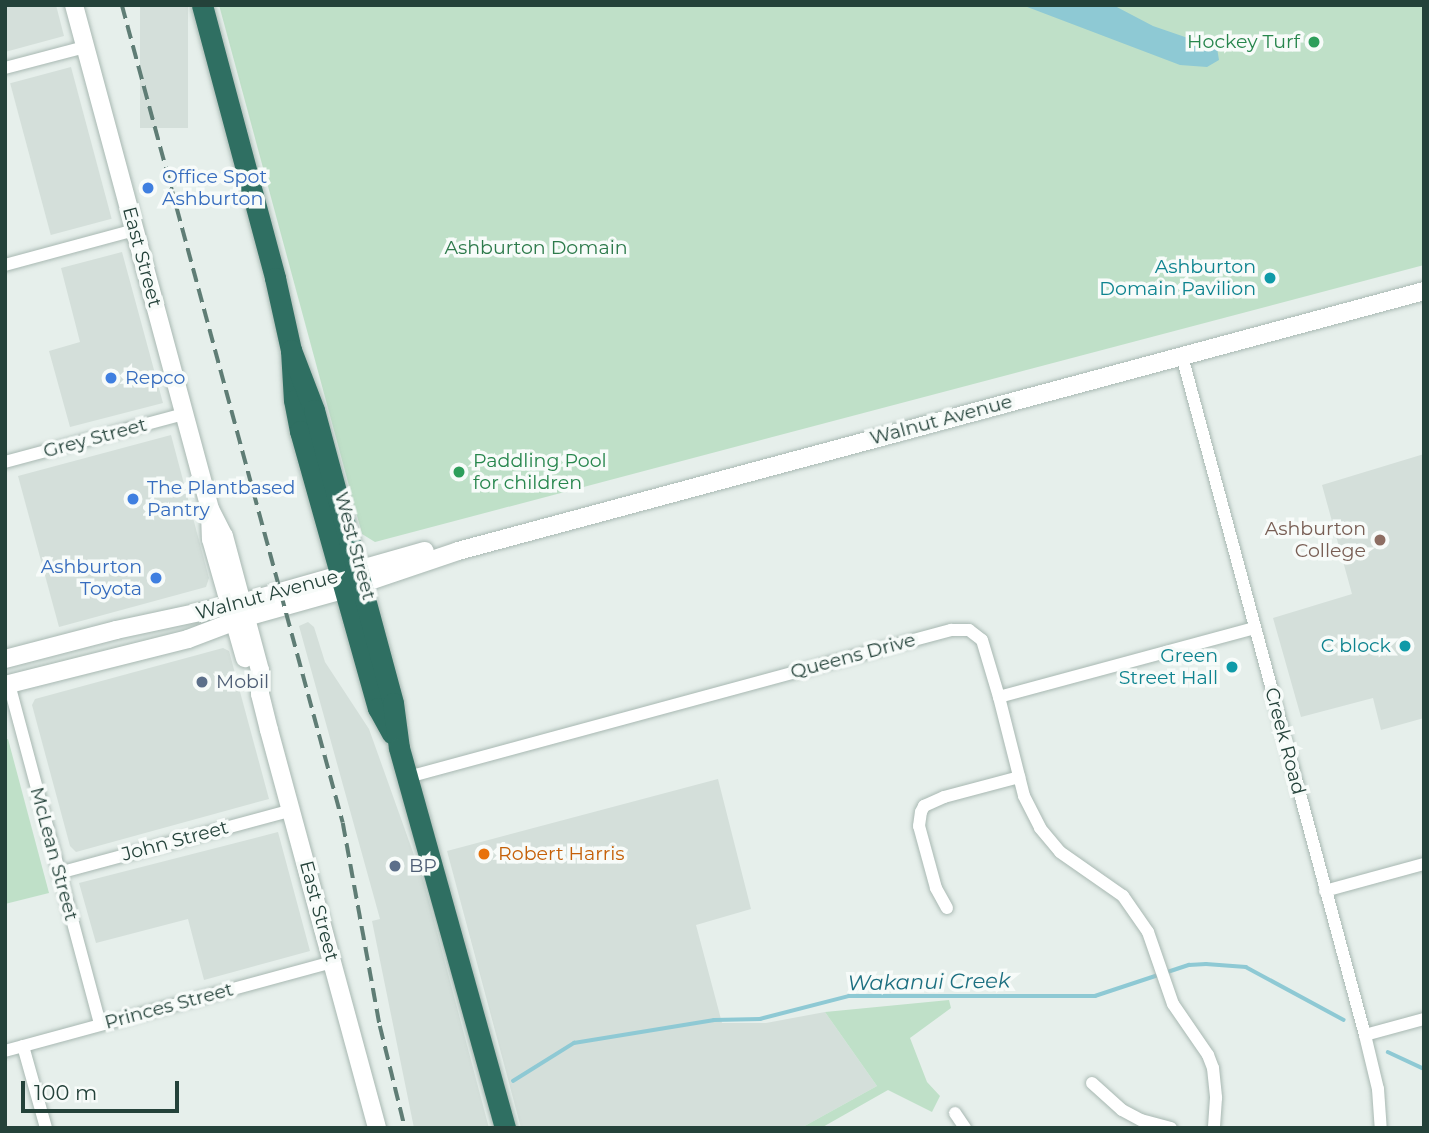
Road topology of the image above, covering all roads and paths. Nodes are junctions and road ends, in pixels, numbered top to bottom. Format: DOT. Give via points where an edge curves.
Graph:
graph roads {
  1 [pos="74,5"];
  2 [pos="202,5"];
  3 [pos="85,47"];
  4 [pos="5,68"];
  5 [pos="135,230"];
  6 [pos="5,265"];
  7 [pos="1424,290"];
  8 [pos="1182,356"];
  9 [pos="184,414"];
  10 [pos="5,462"];
  11 [pos="350,580"];
  12 [pos="237,612"];
  13 [pos="1255,628"];
  14 [pos="116,630"];
  15 [pos="124,656"];
  16 [pos="5,659"];
  17 [pos="7,684"];
  18 [pos="999,697"];
  19 [pos="408,777"];
  20 [pos="1019,777"];
  21 [pos="292,810"];
  22 [pos="1424,864"];
  23 [pos="59,873"];
  24 [pos="1325,891"];
  25 [pos="947,908"];
  26 [pos="332,962"];
  27 [pos="1424,1019"];
  28 [pos="100,1024"];
  29 [pos="1365,1035"];
  30 [pos="23,1046"];
  31 [pos="5,1051"];
  32 [pos="1091,1083"];
  33 [pos="955,1113"];
  34 [pos="46,1128"];
  35 [pos="377,1128"];
  36 [pos="505,1128"];
  37 [pos="965,1128"];
  38 [pos="1171,1128"];
  39 [pos="1214,1128"];
  40 [pos="1381,1128"];
  1 -- 3 [label="main road, East Street"];
  2 -- 11 [label="highway, West Street" via="275,278 291,350 300,431"];
  3 -- 4 [label="street"];
  3 -- 5 [label="main road, East Street"];
  5 -- 6 [label="street"];
  5 -- 9 [label="main road, East Street"];
  7 -- 8 [label="main road, Walnut Avenue"];
  8 -- 11 [label="main road, Walnut Avenue"];
  8 -- 13 [label="street, Creek Road"];
  9 -- 10 [label="street, Grey Street"];
  9 -- 12 [label="main road, East Street" via="210,509 211,540"];
  11 -- 12 [label="main road, Walnut Avenue"];
  11 -- 19 [label="highway, West Street" via="393,703"];
  12 -- 14 [label="main road, Walnut Avenue"];
  12 -- 15 [label="main road, Walnut Avenue"];
  12 -- 21 [label="main road, East Street"];
  13 -- 18 [label="street"];
  13 -- 24 [label="street, Creek Road"];
  14 -- 15 [label="main road"];
  14 -- 16 [label="main road, Walnut Avenue"];
  15 -- 17 [label="main road, Walnut Avenue"];
  17 -- 23 [label="street, McLean Street"];
  18 -- 19 [label="street, Queens Drive" via="982,640 960,628"];
  18 -- 20 [label="street, Queens Drive"];
  19 -- 36 [label="highway, West Street"];
  20 -- 25 [label="street" via="924,806 919,826 936,888"];
  20 -- 39 [label="street, Queens Drive" via="1030,811 1049,840 1112,887 1148,932 1173,1004 1213,1068"];
  21 -- 23 [label="street, John Street"];
  21 -- 26 [label="main road, East Street"];
  22 -- 24 [label="street"];
  23 -- 28 [label="street, McLean Street"];
  24 -- 29 [label="street, Creek Road"];
  26 -- 28 [label="street, Princes Street"];
  26 -- 35 [label="main road, East Street"];
  27 -- 29 [label="street"];
  28 -- 30 [label="street, Princes Street"];
  29 -- 40 [label="street, Creek Road"];
  30 -- 31 [label="street, Princes Street"];
  30 -- 34 [label="street"];
  32 -- 38 [label="street" via="1122,1110"];
  33 -- 37 [label="street"];
}
